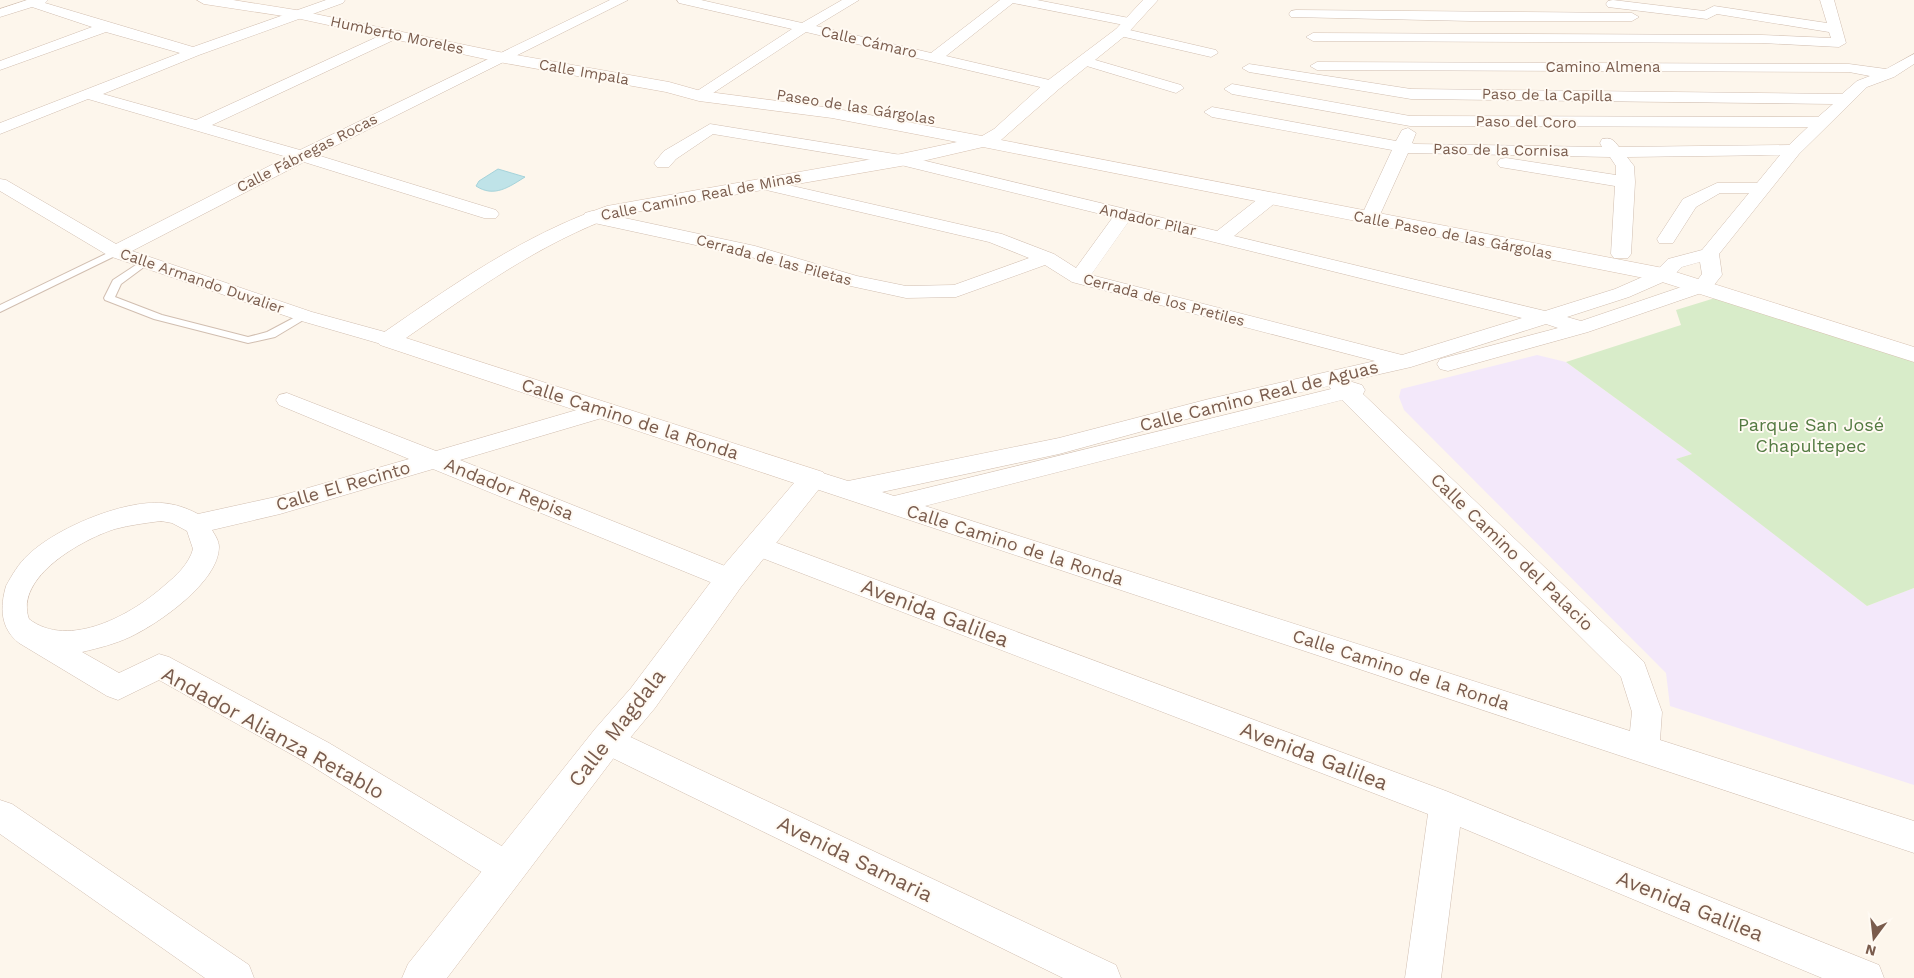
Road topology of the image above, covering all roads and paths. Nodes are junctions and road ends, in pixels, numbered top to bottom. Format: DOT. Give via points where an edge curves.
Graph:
graph roads {
  1 [pos="204,0"];
  2 [pos="338,0"];
  3 [pos="621,0"];
  4 [pos="684,0"];
  5 [pos="852,0"];
  6 [pos="1008,0"];
  7 [pos="1017,0"];
  8 [pos="1151,0"];
  9 [pos="1827,0"];
  10 [pos="37,1"];
  11 [pos="0,13"];
  12 [pos="1472,13"];
  13 [pos="296,14"];
  14 [pos="1296,14"];
  15 [pos="1632,16"];
  16 [pos="806,27"];
  17 [pos="1125,27"];
  18 [pos="105,28"];
  19 [pos="1836,28"];
  20 [pos="395,34"];
  21 [pos="1313,37"];
  22 [pos="1496,39"];
  23 [pos="1651,40"];
  24 [pos="1839,43"];
  25 [pos="194,52"];
  26 [pos="1211,52"];
  27 [pos="499,57"];
  28 [pos="935,57"];
  29 [pos="1914,58"];
  30 [pos="1085,61"];
  31 [pos="0,66"];
  32 [pos="1317,66"];
  33 [pos="1403,66"];
  34 [pos="1531,66"];
  35 [pos="1687,67"];
  36 [pos="1249,68"];
  37 [pos="1849,68"];
  38 [pos="1889,74"];
  39 [pos="1914,77"];
  40 [pos="1862,84"];
  41 [pos="1052,85"];
  42 [pos="1176,88"];
  43 [pos="1232,89"];
  44 [pos="705,92"];
  45 [pos="1411,94"];
  46 [pos="90,95"];
  47 [pos="1566,96"];
  48 [pos="1846,98"];
  49 [pos="1212,112"];
  50 [pos="1410,121"];
  51 [pos="1822,122"];
  52 [pos="1589,123"];
  53 [pos="196,126"];
  54 [pos="0,129"];
  55 [pos="993,137"];
  56 [pos="1409,148"];
  57 [pos="1792,150"];
  58 [pos="1617,152"];
  59 [pos="300,155"];
  60 [pos="901,160"];
  61 [pos="663,163"];
  62 [pos="1626,182"];
  63 [pos="0,184"];
  64 [pos="762,184"];
  65 [pos="1762,188"];
  66 [pos="1269,199"];
  67 [pos="1372,213"];
  68 [pos="490,214"];
  69 [pos="1124,215"];
  70 [pos="592,217"];
  71 [pos="1221,237"];
  72 [pos="1666,239"];
  73 [pos="116,252"];
  74 [pos="1621,254"];
  75 [pos="1709,254"];
  76 [pos="1046,258"];
  77 [pos="145,262"];
  78 [pos="1669,269"];
  79 [pos="1079,278"];
  80 [pos="1707,281"];
  81 [pos="0,309"];
  82 [pos="305,316"];
  83 [pos="1545,317"];
  84 [pos="1582,328"];
  85 [pos="1914,338"];
  86 [pos="388,340"];
  87 [pos="1914,355"];
  88 [pos="1403,362"];
  89 [pos="1425,371"];
  90 [pos="1340,385"];
  91 [pos="287,400"];
  92 [pos="604,410"];
  93 [pos="433,459"];
  94 [pos="814,479"];
  95 [pos="849,490"];
  96 [pos="893,505"];
  97 [pos="196,524"];
  98 [pos="758,546"];
  99 [pos="730,579"];
  100 [pos="36,640"];
  101 [pos="607,740"];
  102 [pos="1644,749"];
  103 [pos="1446,806"];
  104 [pos="0,815"];
  105 [pos="1914,837"];
  106 [pos="508,869"];
  107 [pos="236,978"];
  108 [pos="422,978"];
  109 [pos="1103,978"];
  110 [pos="1423,978"];
  111 [pos="1866,978"];
  1 -- 13 [label="street, Humberto Moreles"];
  2 -- 13 [label="street"];
  3 -- 27 [label="street, Calle Fábregas Rocas"];
  4 -- 16 [label="street, Calle Cámaro"];
  5 -- 16 [label="street"];
  6 -- 28 [label="street"];
  7 -- 17 [label="street"];
  8 -- 17 [label="street"];
  9 -- 19 [label="street"];
  10 -- 11 [label="street"];
  10 -- 18 [label="street"];
  12 -- 14 [label="street"];
  12 -- 15 [label="street"];
  12 -- 22 [label="street"];
  13 -- 20 [label="street, Humberto Moreles"];
  13 -- 25 [label="street"];
  15 -- 19 [label="street" via="1596,2 1707,15 1714,10"];
  15 -- 23 [label="street"];
  16 -- 28 [label="street, Calle Cámaro"];
  16 -- 44 [label="street"];
  17 -- 26 [label="street"];
  17 -- 30 [label="street"];
  18 -- 25 [label="street"];
  18 -- 31 [label="street"];
  19 -- 24 [label="street"];
  20 -- 27 [label="street, Humberto Moreles"];
  20 -- 53 [label="street"];
  21 -- 22 [label="street"];
  22 -- 23 [label="street"];
  22 -- 34 [label="street"];
  23 -- 24 [label="street" via="1762,39"];
  23 -- 35 [label="street"];
  24 -- 37 [label="street"];
  25 -- 46 [label="street"];
  27 -- 44 [label="street, Calle Impala"];
  27 -- 59 [label="street, Calle Fábregas Rocas"];
  28 -- 41 [label="street, Calle Cámaro"];
  29 -- 38 [label="street"];
  30 -- 41 [label="street"];
  30 -- 42 [label="street"];
  32 -- 33 [label="street, Camino Almena"];
  33 -- 34 [label="street, Camino Almena"];
  33 -- 45 [label="street"];
  34 -- 35 [label="street, Camino Almena"];
  34 -- 47 [label="street"];
  35 -- 37 [label="street, Camino Almena"];
  36 -- 45 [label="street, Paso de la Capilla"];
  37 -- 38 [label="street, Camino Almena"];
  37 -- 40 [label="street"];
  38 -- 39 [label="street, Camino Almena"];
  38 -- 40 [label="street"];
  40 -- 48 [label="street"];
  41 -- 55 [label="street"];
  43 -- 50 [label="street, Paso del Coro"];
  44 -- 55 [label="street, Paseo de las Gárgolas"];
  45 -- 47 [label="street, Paso de la Capilla"];
  45 -- 50 [label="street"];
  46 -- 53 [label="street"];
  46 -- 54 [label="street"];
  47 -- 48 [label="street, Paso de la Capilla"];
  47 -- 52 [label="street"];
  48 -- 51 [label="street"];
  49 -- 56 [label="street, Paso de la Cornisa"];
  50 -- 52 [label="street, Paso del Coro"];
  50 -- 56 [label="street"];
  51 -- 52 [label="street, Paso del Coro"];
  51 -- 57 [label="street"];
  52 -- 58 [label="street"];
  53 -- 59 [label="street"];
  55 -- 60 [label="street, Calle Camino Real de Minas"];
  55 -- 66 [label="street, Calle Paseo de las Gárgolas"];
  55 -- 67 [label="street, Calle Paseo de las Gárgolas"];
  56 -- 58 [label="street, Paso de la Cornisa"];
  56 -- 62 [label="street"];
  56 -- 67 [label="street"];
  57 -- 58 [label="street, Paso de la Cornisa"];
  57 -- 65 [label="street"];
  58 -- 62 [label="street" via="1625,166"];
  59 -- 68 [label="street"];
  59 -- 73 [label="street, Calle Fábregas Rocas"];
  60 -- 61 [label="street, Andador Pilar" via="710,129"];
  60 -- 64 [label="street, Calle Camino Real de Minas"];
  60 -- 69 [label="street, Andador Pilar"];
  62 -- 74 [label="street"];
  63 -- 73 [label="street, Calle Armando Duvalier"];
  64 -- 70 [label="street, Calle Camino Real de Minas" via="614,210"];
  64 -- 76 [label="street, Cerrada de los Pretiles" via="995,238"];
  65 -- 72 [label="street" via="1717,188 1689,203"];
  65 -- 75 [label="street"];
  66 -- 67 [label="street, Calle Paseo de las Gárgolas"];
  66 -- 71 [label="street"];
  67 -- 74 [label="street, Calle Paseo de las Gárgolas"];
  67 -- 78 [label="street, Calle Paseo de las Gárgolas"];
  69 -- 71 [label="street, Andador Pilar"];
  69 -- 79 [label="street"];
  70 -- 76 [label="street, Cerrada de las Piletas" via="755,252 853,281 906,292 956,290"];
  70 -- 86 [label="street, Calle Camino Real de Minas" via="508,257"];
  71 -- 83 [label="street, Andador Pilar"];
  73 -- 77 [label="street, Calle Armando Duvalier"];
  73 -- 81 [label="lane"];
  74 -- 78 [label="street, Calle Paseo de las Gárgolas"];
  75 -- 78 [label="street, Calle Camino Real de Aguas"];
  75 -- 80 [label="street"];
  76 -- 79 [label="street, Cerrada de los Pretiles"];
  77 -- 82 [label="street, Calle Armando Duvalier"];
  77 -- 82 [label="lane" via="117,282 109,298 158,317 248,340 272,335"];
  78 -- 80 [label="street, Calle Paseo de las Gárgolas"];
  78 -- 83 [label="street, Calle Camino Real de Aguas" via="1622,293"];
  79 -- 88 [label="street, Cerrada de los Pretiles"];
  80 -- 84 [label="street, Calle Camino Real de Aguas"];
  80 -- 85 [label="street, Calle Paseo de las Gárgolas"];
  80 -- 87 [label="street, Calle Paseo de las Gárgolas"];
  82 -- 86 [label="street, Calle Armando Duvalier"];
  83 -- 84 [label="street, Andador Pilar"];
  83 -- 88 [label="street, Calle Camino Real de Aguas"];
  84 -- 89 [label="street, Calle Camino Real de Aguas"];
  86 -- 92 [label="street, Calle Camino de la Ronda"];
  88 -- 89 [label="street, Cerrada de los Pretiles"];
  88 -- 90 [label="street, Calle Camino Real de Aguas"];
  89 -- 90 [label="street, Calle Camino Real de Aguas"];
  90 -- 95 [label="street, Calle Camino Real de Aguas" via="1208,406 1059,446"];
  90 -- 96 [label="street, Calle Camino Real de Aguas"];
  90 -- 102 [label="street, Calle Camino del Palacio" via="1634,672 1646,712"];
  91 -- 93 [label="street, Andador Repisa"];
  92 -- 93 [label="street, Calle El Recinto"];
  92 -- 94 [label="street, Calle Camino de la Ronda"];
  93 -- 97 [label="street, Calle El Recinto" via="280,505"];
  93 -- 99 [label="street, Andador Repisa"];
  94 -- 95 [label="street, Calle Camino de la Ronda"];
  94 -- 98 [label="street, Calle Magdala"];
  95 -- 96 [label="street, Calle Camino de la Ronda"];
  96 -- 102 [label="street, Calle Camino de la Ronda"];
  97 -- 100 [label="street" via="206,545 200,566 177,594 162,605 118,630 82,640"];
  97 -- 100 [label="street" via="162,512 132,514 100,523 50,550 26,572 12,596 10,617 16,629"];
  98 -- 99 [label="street, Calle Magdala"];
  98 -- 103 [label="street, Avenida Galilea"];
  99 -- 101 [label="street, Calle Magdala"];
  100 -- 106 [label="street, Andador Alianza Retablo" via="118,687 159,666 318,753"];
  101 -- 106 [label="street, Calle Magdala"];
  101 -- 109 [label="street, Avenida Samaria"];
  102 -- 105 [label="street, Calle Camino de la Ronda"];
  103 -- 110 [label="street"];
  103 -- 111 [label="street, Avenida Galilea"];
  104 -- 107 [label="street"];
  106 -- 108 [label="street, Calle Magdala"];
}
